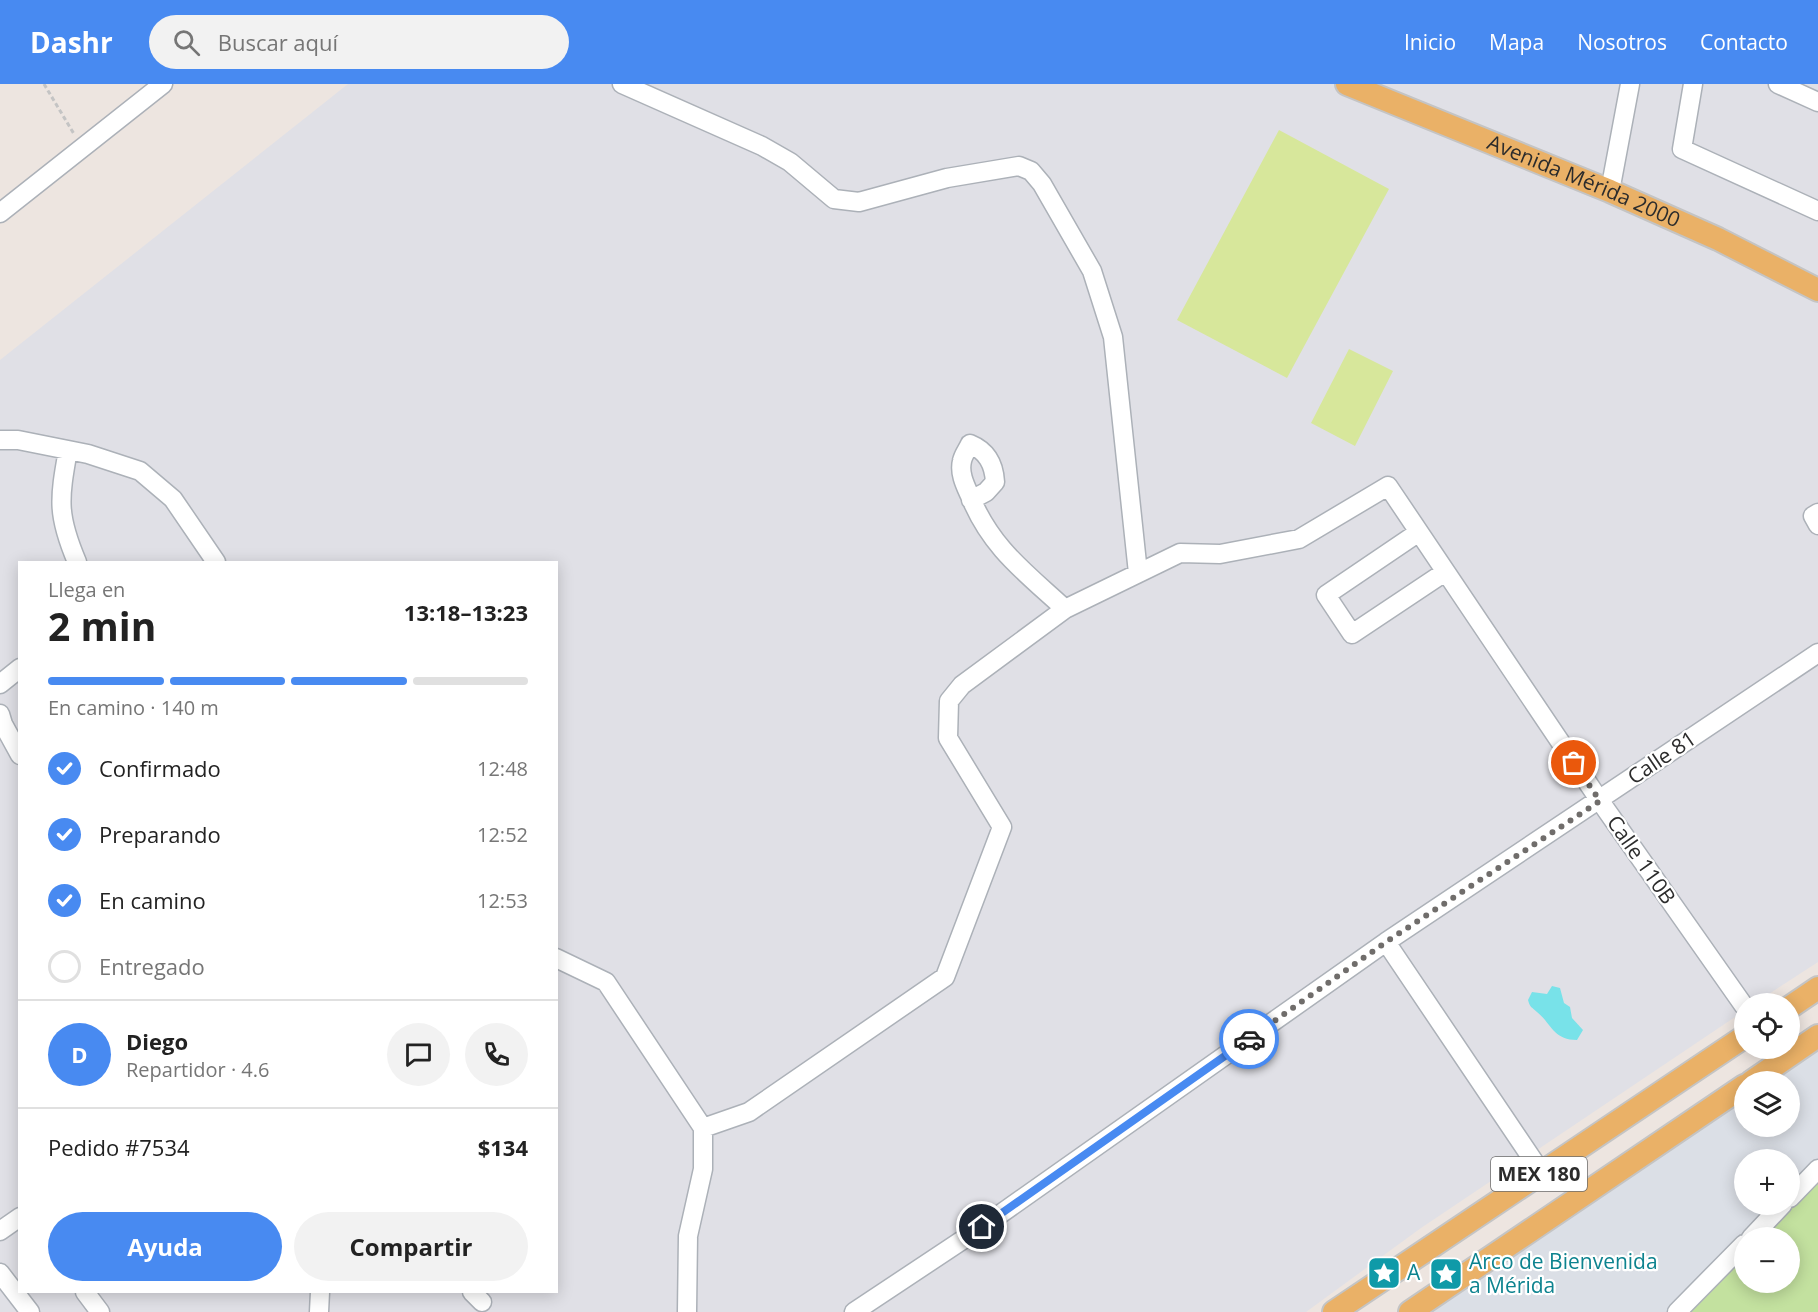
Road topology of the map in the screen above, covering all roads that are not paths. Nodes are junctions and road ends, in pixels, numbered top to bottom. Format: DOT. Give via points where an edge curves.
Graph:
graph roads {
  1 [pos="163,84"];
  2 [pos="622,84"];
  3 [pos="1347,84"];
  4 [pos="1630,84"];
  5 [pos="1692,84"];
  6 [pos="1778,84"];
  7 [pos="1818,102"];
  8 [pos="1610,191"];
  9 [pos="1818,211"];
  10 [pos="0,213"];
  11 [pos="1818,290"];
  12 [pos="0,440"];
  13 [pos="68,450"];
  14 [pos="971,500"];
  15 [pos="1818,513"];
  16 [pos="1818,525"];
  17 [pos="1419,532"];
  18 [pos="76,561"];
  19 [pos="215,561"];
  20 [pos="1445,572"];
  21 [pos="1138,573"];
  22 [pos="1065,609"];
  23 [pos="1818,653"];
  24 [pos="18,670"];
  25 [pos="0,684"];
  26 [pos="0,714"];
  27 [pos="18,751"];
  28 [pos="1600,801"];
  29 [pos="1386,942"];
  30 [pos="558,959"];
  31 [pos="1818,988"];
  32 [pos="1735,993"];
  33 [pos="1800,1000"];
  34 [pos="1818,1036"];
  35 [pos="1734,1044"];
  36 [pos="1767,1071"];
  37 [pos="1734,1093"];
  38 [pos="703,1128"];
  39 [pos="1818,1169"];
  40 [pos="1541,1172"];
  41 [pos="1800,1188"];
  42 [pos="1773,1215"];
  43 [pos="18,1218"];
  44 [pos="1762,1227"];
  45 [pos="0,1231"];
  46 [pos="1734,1254"];
  47 [pos="0,1273"];
  48 [pos="87,1293"];
  49 [pos="320,1293"];
  50 [pos="30,1312"];
  51 [pos="100,1312"];
  52 [pos="319,1312"];
  53 [pos="687,1312"];
  54 [pos="854,1312"];
  55 [pos="1334,1312"];
  56 [pos="1410,1312"];
  57 [pos="1677,1312"];
  1 -- 10 [label="street"];
  2 -- 21 [label="street" via="762,146 790,162 834,199 859,202 947,178 1019,166 1031,171 1092,271 1113,338"];
  3 -- 8 [label="main road, Avenida Mérida 2000"];
  4 -- 8 [label="street"];
  5 -- 9 [label="street" via="1682,149"];
  6 -- 7 [label="street"];
  8 -- 11 [label="main road, Avenida Mérida 2000" via="1719,239"];
  12 -- 13 [label="street"];
  13 -- 18 [label="street" via="60,494 64,530"];
  13 -- 19 [label="street" via="140,471 173,499"];
  14 -- 22 [label="street" via="996,545"];
  15 -- 16 [label="street" via="1812,516"];
  17 -- 20 [label="street, Calle 110B"];
  17 -- 20 [label="street" via="1326,595 1352,634"];
  17 -- 21 [label="street, Calle 110B" via="1388,486 1299,539 1220,554 1180,553"];
  20 -- 28 [label="street, Calle 110B"];
  21 -- 22 [label="street"];
  22 -- 38 [label="street" via="962,685 949,701 948,738 1002,827 945,977 749,1112"];
  23 -- 28 [label="street, Calle 81"];
  24 -- 25 [label="street"];
  26 -- 27 [label="street"];
  28 -- 29 [label="street, Calle 81"];
  28 -- 32 [label="street, Calle 110B"];
  29 -- 40 [label="street"];
  29 -- 54 [label="street, Calle 81" via="982,1227"];
  30 -- 38 [label="street" via="606,982"];
  31 -- 33 [label="main road"];
  34 -- 36 [label="main road"];
  35 -- 40 [label="main road, MEX 180"];
  37 -- 56 [label="main road, MEX 180"];
  38 -- 53 [label="street" via="703,1169 688,1236"];
  39 -- 41 [label="street"];
  40 -- 55 [label="main road, MEX 180"];
  42 -- 44 [label="street"];
  43 -- 45 [label="street"];
  46 -- 57 [label="street"];
  47 -- 50 [label="street"];
  48 -- 51 [label="street"];
  49 -- 52 [label="street"];
}
